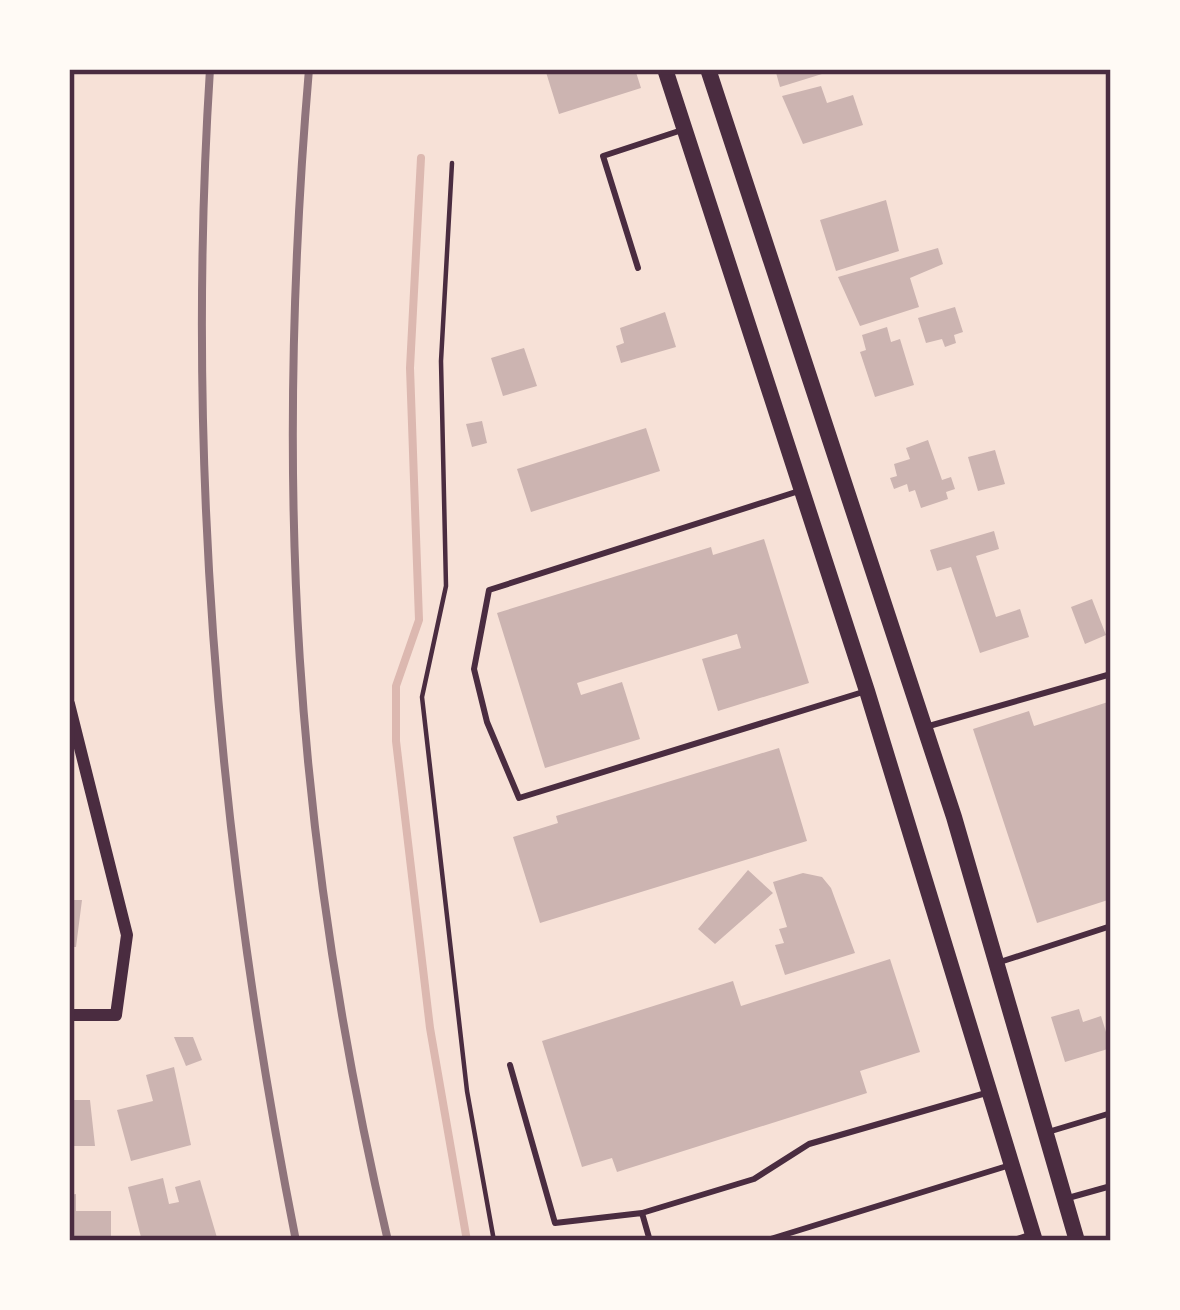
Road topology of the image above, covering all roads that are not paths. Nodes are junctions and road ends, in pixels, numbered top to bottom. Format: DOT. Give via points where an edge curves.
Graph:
graph roads {
  1 [pos="665,69"];
  2 [pos="708,69"];
  3 [pos="684,130"];
  4 [pos="638,268"];
  5 [pos="799,491"];
  6 [pos="1111,674"];
  7 [pos="867,691"];
  8 [pos="69,704"];
  9 [pos="926,727"];
  10 [pos="1111,926"];
  11 [pos="997,963"];
  12 [pos="69,1015"];
  13 [pos="510,1065"];
  14 [pos="989,1092"];
  15 [pos="1111,1113"];
  16 [pos="1044,1132"];
  17 [pos="1012,1165"];
  18 [pos="1111,1186"];
  19 [pos="1022,1198"];
  20 [pos="1064,1199"];
  21 [pos="642,1213"];
  22 [pos="1034,1238"];
  23 [pos="650,1241"];
  24 [pos="764,1241"];
  25 [pos="1011,1241"];
  26 [pos="1077,1241"];
  1 -- 3 [label="main road"];
  2 -- 9 [label="main road"];
  3 -- 4 [label="lane" via="603,156"];
  3 -- 5 [label="main road"];
  5 -- 7 [label="main road"];
  5 -- 7 [label="lane" via="489,590 473,668 487,722 519,798"];
  6 -- 9 [label="lane"];
  7 -- 14 [label="main road"];
  8 -- 12 [label="street" via="127,935 116,1015"];
  9 -- 11 [label="main road"];
  10 -- 11 [label="lane"];
  11 -- 16 [label="main road"];
  13 -- 21 [label="lane" via="555,1223"];
  14 -- 17 [label="main road"];
  14 -- 21 [label="lane" via="808,1144 754,1179"];
  15 -- 16 [label="lane"];
  16 -- 20 [label="main road"];
  17 -- 19 [label="main road"];
  17 -- 24 [label="lane"];
  18 -- 20 [label="lane"];
  19 -- 20 [label="main road"];
  19 -- 22 [label="main road"];
  20 -- 26 [label="main road"];
  21 -- 23 [label="lane"];
  22 -- 25 [label="lane"];
}
